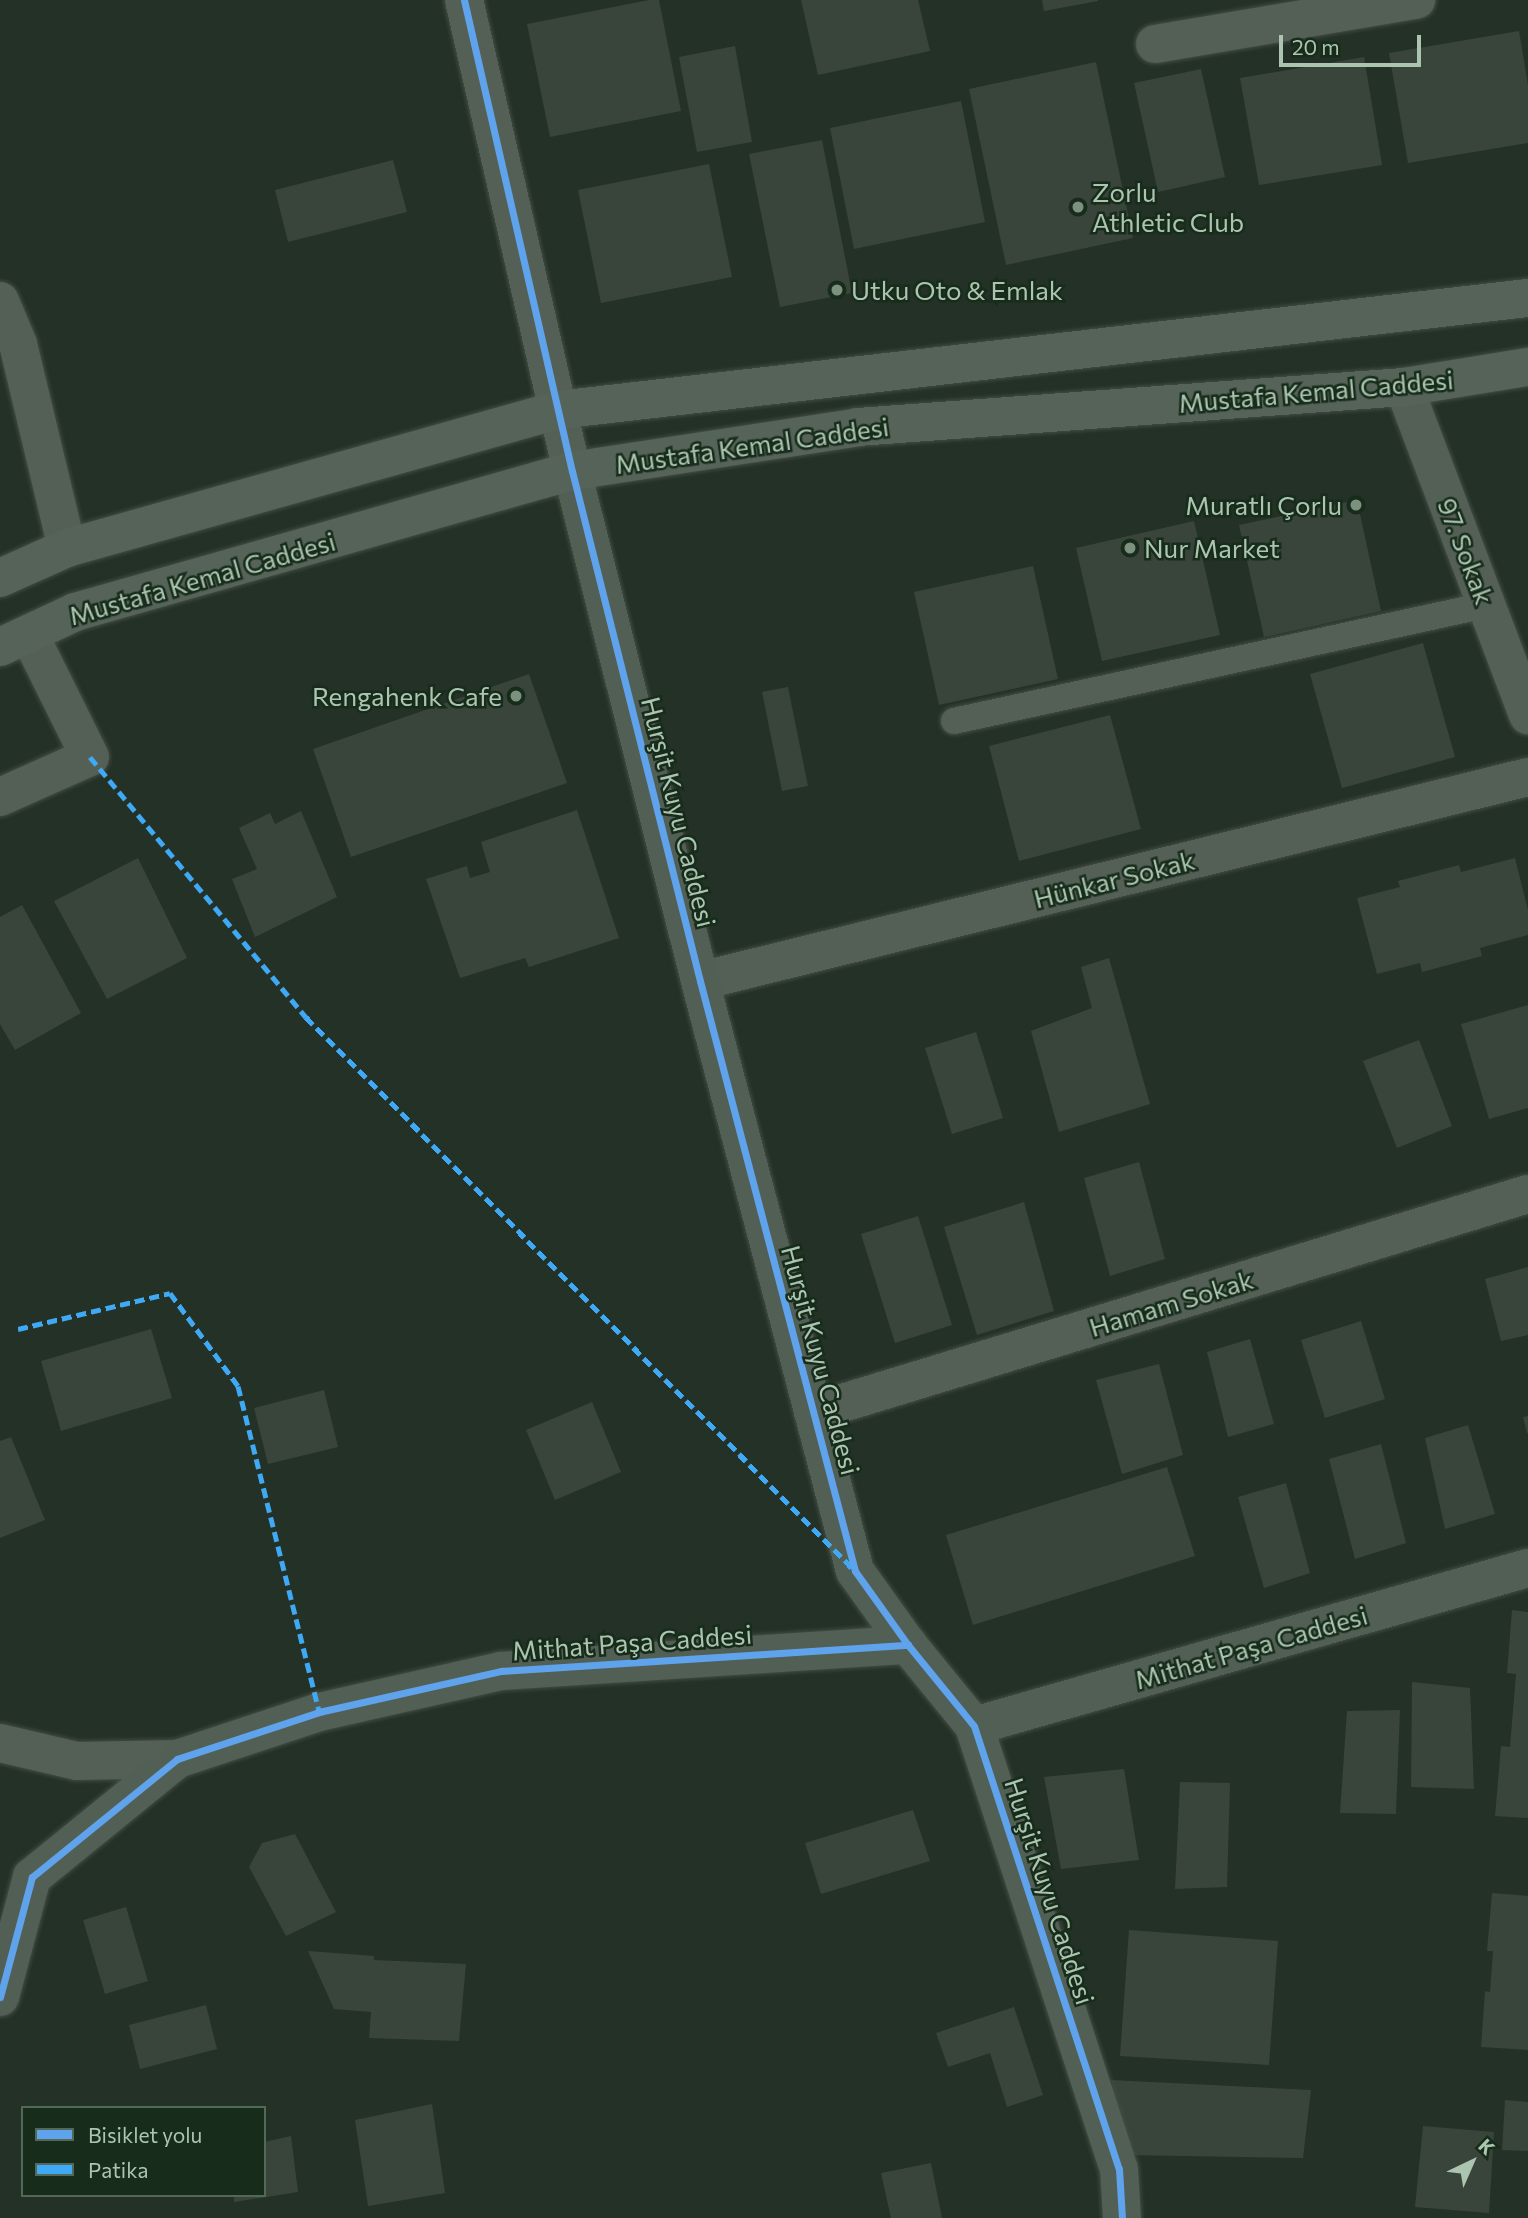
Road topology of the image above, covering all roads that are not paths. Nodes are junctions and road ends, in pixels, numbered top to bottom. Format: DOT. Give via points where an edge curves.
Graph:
graph roads {
  1 [pos="464,0"];
  2 [pos="1416,0"];
  3 [pos="1156,44"];
  4 [pos="1528,298"];
  5 [pos="0,301"];
  6 [pos="1528,367"];
  7 [pos="1404,387"];
  8 [pos="558,410"];
  9 [pos="572,471"];
  10 [pos="67,548"];
  11 [pos="0,578"];
  12 [pos="1486,605"];
  13 [pos="14,640"];
  14 [pos="1525,696"];
  15 [pos="954,721"];
  16 [pos="1528,778"];
  17 [pos="0,797"];
  18 [pos="700,981"];
  19 [pos="1528,1194"];
  20 [pos="813,1412"];
  21 [pos="1528,1568"];
  22 [pos="908,1645"];
  23 [pos="974,1726"];
  24 [pos="0,1743"];
  25 [pos="177,1759"];
  26 [pos="0,1997"];
  27 [pos="1122,2218"];
  1 -- 8 [label="street"];
  2 -- 3 [label="street"];
  4 -- 8 [label="main road"];
  5 -- 10 [label="street" via="18,344"];
  6 -- 7 [label="main road, Mustafa Kemal Caddesi"];
  7 -- 9 [label="main road, Mustafa Kemal Caddesi" via="858,427"];
  7 -- 12 [label="street, 97. Sokak"];
  8 -- 9 [label="street"];
  8 -- 10 [label="main road"];
  9 -- 13 [label="main road, Mustafa Kemal Caddesi" via="75,612"];
  9 -- 18 [label="street, Hurşit Kuyu Caddesi"];
  10 -- 11 [label="main road"];
  12 -- 14 [label="street, 97. Sokak"];
  12 -- 15 [label="lane"];
  13 -- 17 [label="street" via="90,757"];
  16 -- 18 [label="street, Hünkar Sokak"];
  18 -- 20 [label="street, Hurşit Kuyu Caddesi"];
  19 -- 20 [label="street, Hamam Sokak"];
  20 -- 22 [label="street, Hurşit Kuyu Caddesi" via="855,1571"];
  21 -- 23 [label="street, Mithat Paşa Caddesi"];
  22 -- 23 [label="street, Hurşit Kuyu Caddesi"];
  22 -- 25 [label="street, Mithat Paşa Caddesi" via="502,1671 319,1712"];
  23 -- 27 [label="street, Hurşit Kuyu Caddesi" via="1119,2169"];
  24 -- 25 [label="street" via="77,1761"];
  25 -- 26 [label="street, Mithat Paşa Caddesi" via="32,1877"];
}
